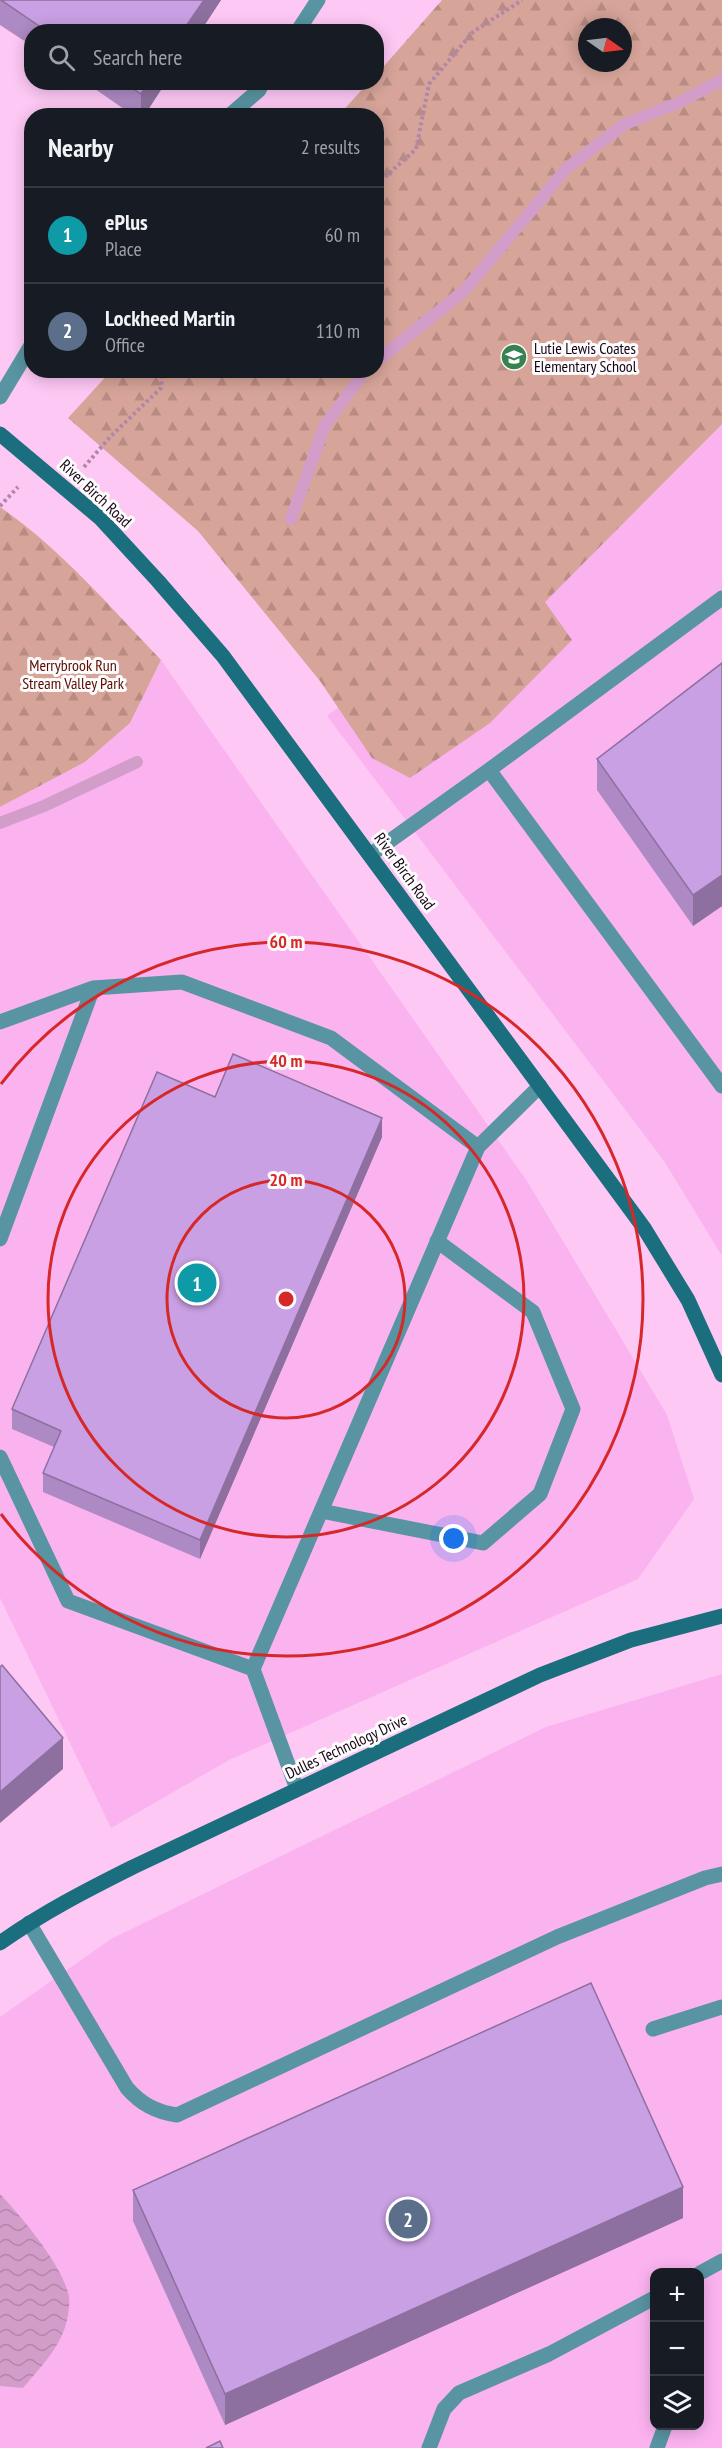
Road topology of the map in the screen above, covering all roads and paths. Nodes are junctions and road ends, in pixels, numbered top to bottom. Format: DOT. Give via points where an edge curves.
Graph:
graph roads {
  1 [pos="318,0"];
  2 [pos="522,0"];
  3 [pos="302,24"];
  4 [pos="259,90"];
  5 [pos="238,108"];
  6 [pos="384,178"];
  7 [pos="24,357"];
  8 [pos="162,378"];
  9 [pos="0,397"];
  10 [pos="0,434"];
  11 [pos="66,489"];
  12 [pos="722,598"];
  13 [pos="489,770"];
  14 [pos="370,855"];
  15 [pos="93,988"];
  16 [pos="0,1022"];
  17 [pos="540,1086"];
  18 [pos="722,1086"];
  19 [pos="478,1147"];
  20 [pos="0,1239"];
  21 [pos="437,1241"];
  22 [pos="722,1376"];
  23 [pos="0,1457"];
  24 [pos="321,1512"];
  25 [pos="722,1617"];
  26 [pos="253,1669"];
  27 [pos="297,1789"];
  28 [pos="722,1874"];
  29 [pos="29,1923"];
  30 [pos="0,1943"];
  31 [pos="722,2007"];
  32 [pos="653,2029"];
  33 [pos="722,2260"];
  34 [pos="704,2271"];
  35 [pos="650,2300"];
  36 [pos="664,2430"];
  37 [pos="429,2448"];
  38 [pos="657,2448"];
  1 -- 3 [label="lane"];
  2 -- 6 [label="path" via="473,32 429,84 416,149"];
  4 -- 5 [label="lane"];
  7 -- 9 [label="lane"];
  8 -- 11 [label="path" via="161,388 111,436"];
  10 -- 11 [label="street, River Birch Road"];
  11 -- 14 [label="street, River Birch Road" via="107,526 223,656"];
  12 -- 13 [label="lane"];
  13 -- 14 [label="lane"];
  13 -- 18 [label="lane"];
  14 -- 17 [label="street, River Birch Road"];
  15 -- 16 [label="lane"];
  15 -- 19 [label="lane" via="182,982 331,1038"];
  15 -- 20 [label="lane"];
  17 -- 19 [label="lane"];
  17 -- 22 [label="street, River Birch Road" via="668,1265"];
  19 -- 21 [label="lane"];
  21 -- 24 [label="lane"];
  21 -- 24 [label="lane" via="533,1312 573,1409 540,1494 483,1544"];
  23 -- 26 [label="lane" via="68,1601"];
  24 -- 26 [label="lane"];
  25 -- 27 [label="street, Dulles Technology Drive" via="686,1624 583,1657"];
  26 -- 27 [label="lane"];
  27 -- 29 [label="street, Dulles Technology Drive" via="71,1898"];
  28 -- 29 [label="lane" via="557,1937 177,2115 150,2108 127,2088"];
  29 -- 30 [label="street, Dulles Technology Drive"];
  31 -- 32 [label="lane"];
  33 -- 34 [label="lane"];
  35 -- 37 [label="lane" via="549,2354 459,2393 444,2409"];
  36 -- 38 [label="lane"];
}
